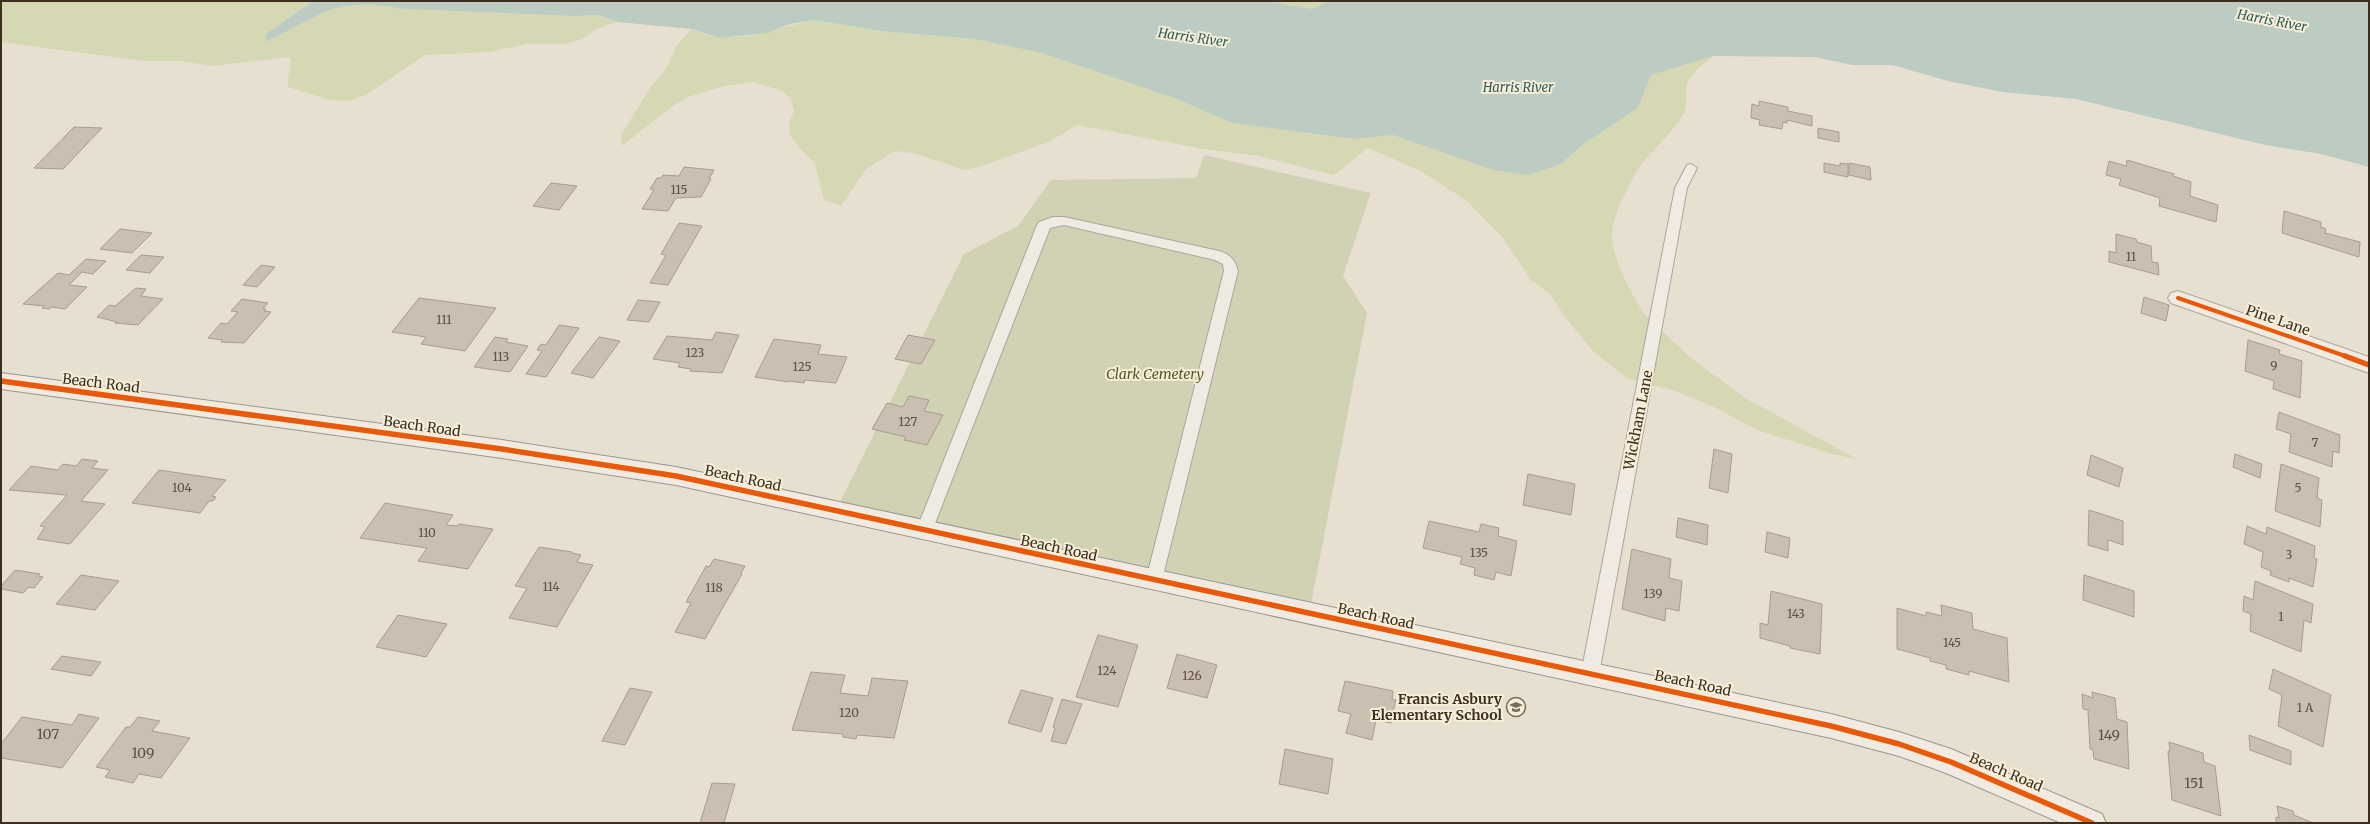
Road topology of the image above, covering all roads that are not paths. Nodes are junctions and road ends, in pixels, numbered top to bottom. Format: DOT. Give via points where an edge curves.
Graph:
graph roads {
  1 [pos="1691,168"];
  2 [pos="2178,298"];
  3 [pos="2369,365"];
  4 [pos="1,381"];
  5 [pos="924,531"];
  6 [pos="1154,580"];
  7 [pos="1590,674"];
  8 [pos="2087,822"];
  1 -- 7 [label="lane, Wickham Lane" via="1681,188"];
  2 -- 3 [label="street, Pine Lane"];
  4 -- 5 [label="street, Beach Road" via="502,449 668,475"];
  5 -- 6 [label="street, Beach Road"];
  5 -- 6 [label="lane" via="1044,225 1053,221 1064,221 1219,256 1229,262 1231,271"];
  6 -- 7 [label="street, Beach Road"];
  7 -- 8 [label="street, Beach Road" via="1752,708 1899,744 1958,764"];
}
